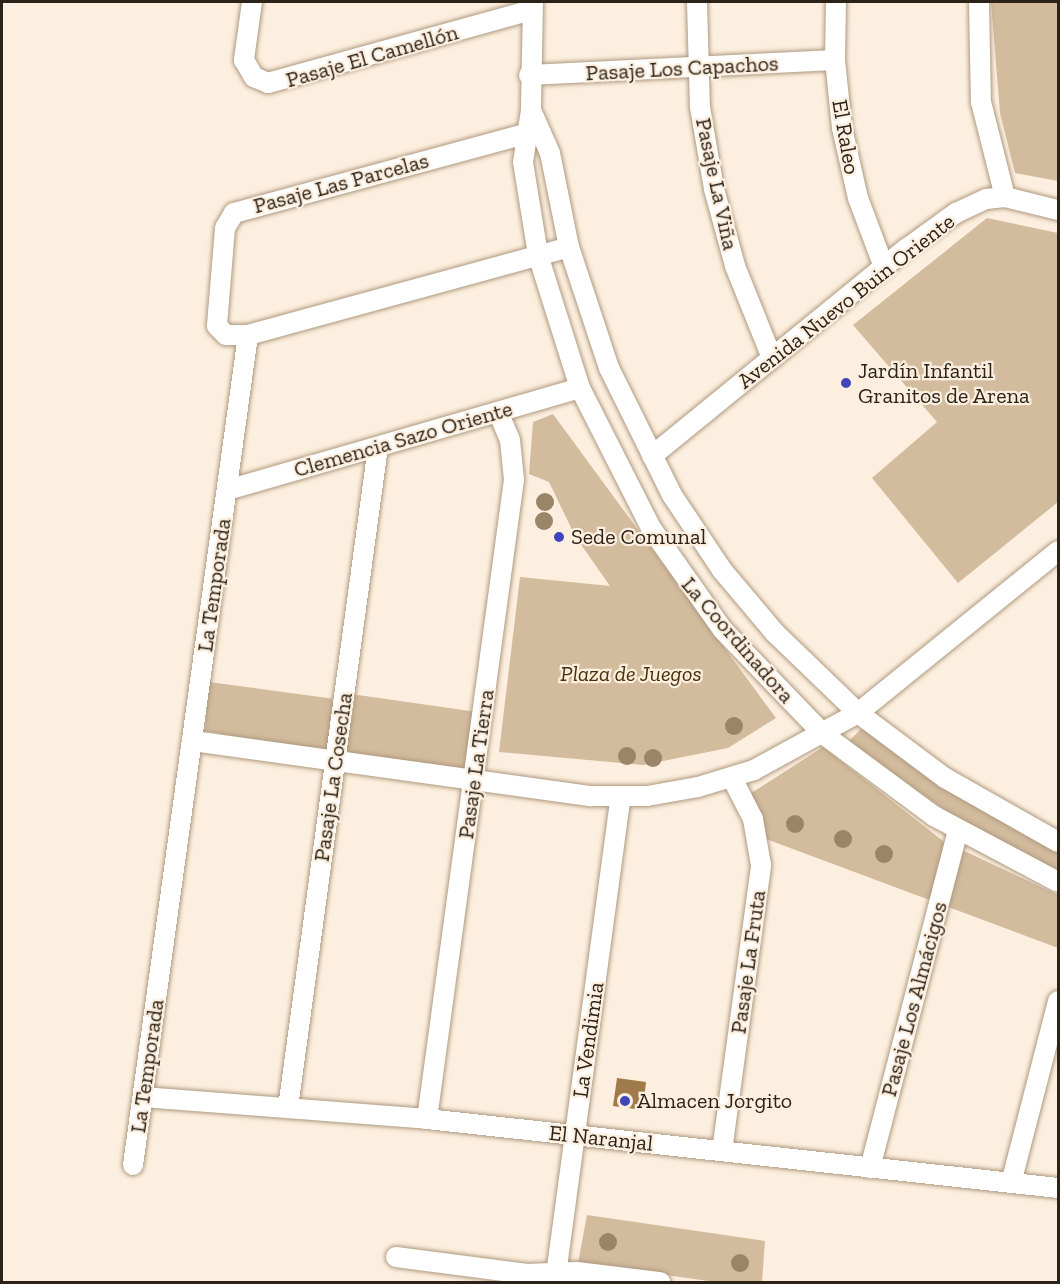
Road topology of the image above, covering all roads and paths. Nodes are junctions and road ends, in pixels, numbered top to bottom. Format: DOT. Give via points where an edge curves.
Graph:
graph roads {
  1 [pos="252,2"];
  2 [pos="697,2"];
  3 [pos="836,2"];
  4 [pos="979,2"];
  5 [pos="533,6"];
  6 [pos="835,60"];
  7 [pos="697,67"];
  8 [pos="529,75"];
  9 [pos="531,110"];
  10 [pos="525,134"];
  11 [pos="1005,197"];
  12 [pos="1059,210"];
  13 [pos="568,246"];
  14 [pos="538,255"];
  15 [pos="884,267"];
  16 [pos="248,335"];
  17 [pos="772,358"];
  18 [pos="580,388"];
  19 [pos="498,412"];
  20 [pos="378,447"];
  21 [pos="652,456"];
  22 [pos="226,490"];
  23 [pos="1059,551"];
  24 [pos="858,713"];
  25 [pos="823,734"];
  26 [pos="192,741"];
  27 [pos="336,761"];
  28 [pos="732,778"];
  29 [pos="474,780"];
  30 [pos="621,797"];
  31 [pos="958,830"];
  32 [pos="1059,842"];
  33 [pos="1059,882"];
  34 [pos="1059,1001"];
  35 [pos="143,1097"];
  36 [pos="288,1108"];
  37 [pos="427,1119"];
  38 [pos="575,1135"];
  39 [pos="722,1151"];
  40 [pos="134,1165"];
  41 [pos="870,1168"];
  42 [pos="1011,1183"];
  43 [pos="1059,1188"];
  44 [pos="396,1257"];
  45 [pos="556,1278"];
  46 [pos="660,1282"];
  1 -- 5 [label="street, Pasaje El Camellón" via="244,60 254,77 276,84"];
  2 -- 7 [label="street, Pasaje La Viña"];
  3 -- 6 [label="street, El Raleo"];
  4 -- 11 [label="street" via="981,102"];
  5 -- 8 [label="street, La Coordinadora"];
  6 -- 7 [label="street, Pasaje Los Capachos"];
  6 -- 15 [label="street, El Raleo" via="849,162"];
  7 -- 8 [label="street, Pasaje Los Capachos"];
  7 -- 17 [label="street, Pasaje La Viña" via="706,147 724,230"];
  8 -- 9 [label="street, La Coordinadora"];
  9 -- 10 [label="street, La Coordinadora"];
  9 -- 13 [label="street, La Coordinadora" via="550,153"];
  10 -- 14 [label="street, La Coordinadora" via="523,162"];
  10 -- 16 [label="street, Pasaje Las Parcelas" via="234,213 225,228 214,319 226,335"];
  11 -- 12 [label="street, Avenida Nuevo Buin Oriente"];
  11 -- 15 [label="street, Avenida Nuevo Buin Oriente" via="986,199 956,213"];
  13 -- 14 [label="street"];
  13 -- 21 [label="street, La Coordinadora" via="609,368"];
  14 -- 16 [label="street"];
  14 -- 18 [label="street, La Coordinadora"];
  15 -- 17 [label="street, Avenida Nuevo Buin Oriente"];
  16 -- 22 [label="street, La Temporada"];
  17 -- 21 [label="street, Avenida Nuevo Buin Oriente"];
  18 -- 19 [label="street, Clemencia Sazo Oriente"];
  18 -- 25 [label="street, La Coordinadora" via="626,483 680,573 754,666"];
  19 -- 20 [label="street, Clemencia Sazo Oriente"];
  19 -- 29 [label="street, Pasaje La Tierra" via="510,440 514,480"];
  20 -- 22 [label="street, Clemencia Sazo Oriente"];
  20 -- 27 [label="street, Pasaje La Cosecha"];
  21 -- 24 [label="street, La Coordinadora" via="696,532 751,606"];
  22 -- 26 [label="street, La Temporada"];
  23 -- 24 [label="street"];
  24 -- 25 [label="street"];
  24 -- 32 [label="street, La Coordinadora" via="945,778"];
  25 -- 28 [label="street"];
  25 -- 31 [label="street, La Coordinadora" via="896,790"];
  26 -- 27 [label="street"];
  26 -- 35 [label="street, La Temporada"];
  27 -- 29 [label="street"];
  27 -- 36 [label="street, Pasaje La Cosecha"];
  28 -- 30 [label="street" via="673,792"];
  28 -- 39 [label="street, Pasaje La Fruta" via="753,819 761,865"];
  29 -- 30 [label="street"];
  29 -- 37 [label="street, Pasaje La Tierra"];
  30 -- 38 [label="street, La Vendimia"];
  31 -- 33 [label="street, La Coordinadora"];
  31 -- 41 [label="street, Pasaje Los Almácigos"];
  34 -- 42 [label="street"];
  35 -- 36 [label="street, El Naranjal"];
  35 -- 40 [label="street, La Temporada"];
  36 -- 37 [label="street, El Naranjal"];
  37 -- 38 [label="street, El Naranjal"];
  38 -- 39 [label="street, El Naranjal"];
  38 -- 45 [label="street, La Vendimia"];
  39 -- 41 [label="street, El Naranjal"];
  41 -- 42 [label="street, El Naranjal"];
  42 -- 43 [label="street, El Naranjal"];
  44 -- 45 [label="street"];
  45 -- 46 [label="street"];
}
